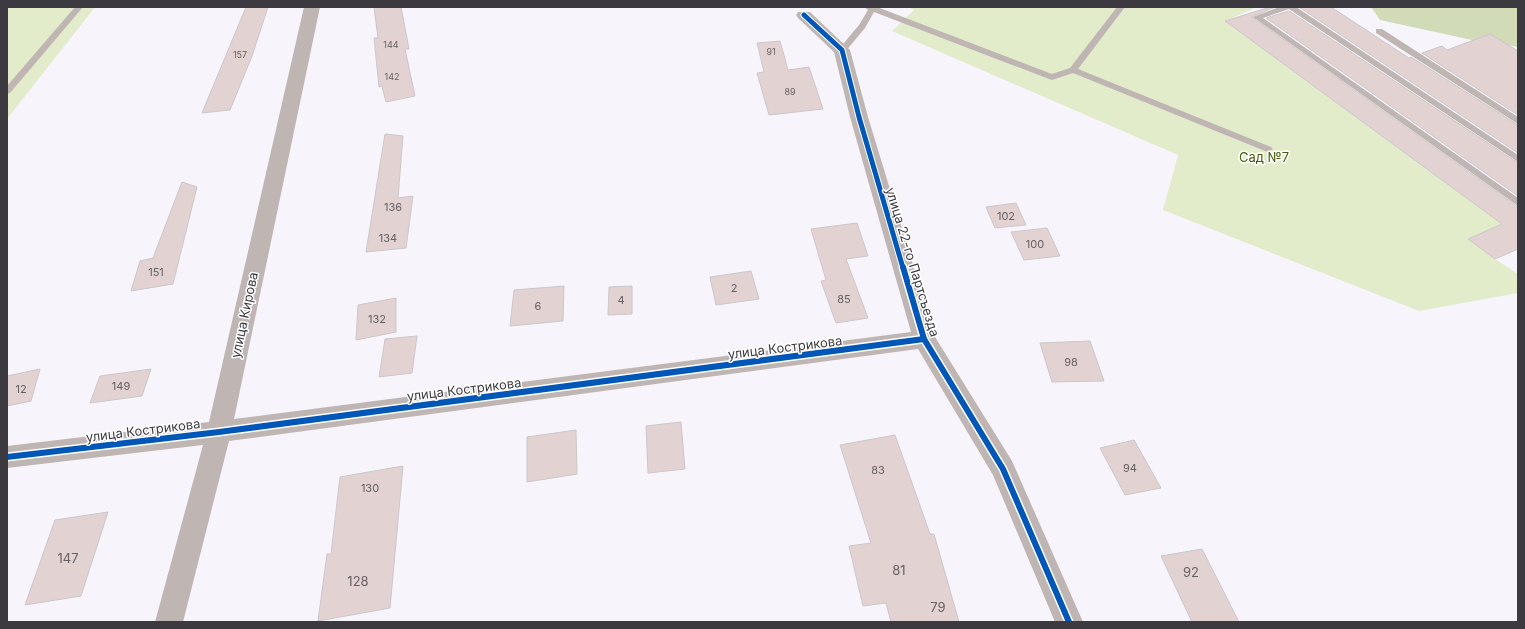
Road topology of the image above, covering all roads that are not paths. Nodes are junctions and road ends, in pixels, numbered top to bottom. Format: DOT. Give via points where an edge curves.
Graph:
graph roads {
  1 [pos="79,7"];
  2 [pos="312,7"];
  3 [pos="871,7"];
  4 [pos="1121,7"];
  5 [pos="1288,7"];
  6 [pos="1291,7"];
  7 [pos="804,15"];
  8 [pos="1379,31"];
  9 [pos="842,50"];
  10 [pos="1073,70"];
  11 [pos="7,91"];
  12 [pos="1518,121"];
  13 [pos="1268,149"];
  14 [pos="1518,159"];
  15 [pos="1518,203"];
  16 [pos="924,340"];
  17 [pos="219,432"];
  18 [pos="7,458"];
  19 [pos="169,622"];
  20 [pos="1069,622"];
  1 -- 11 [label="lane"];
  2 -- 17 [label="street, улица Кирова"];
  3 -- 9 [label="lane" via="862,26"];
  3 -- 10 [label="lane" via="1052,77"];
  4 -- 10 [label="lane"];
  5 -- 15 [label="lane" via="1257,17"];
  6 -- 14 [label="lane"];
  7 -- 9 [label="street"];
  8 -- 12 [label="lane"];
  9 -- 16 [label="street, улица 22-го Партсъезда"];
  10 -- 13 [label="lane"];
  16 -- 17 [label="street, улица Кострикова"];
  16 -- 20 [label="street, улица 22-го Партсъезда" via="1003,469"];
  17 -- 18 [label="street, улица Кострикова"];
  17 -- 19 [label="street, улица Кирова"];
}
